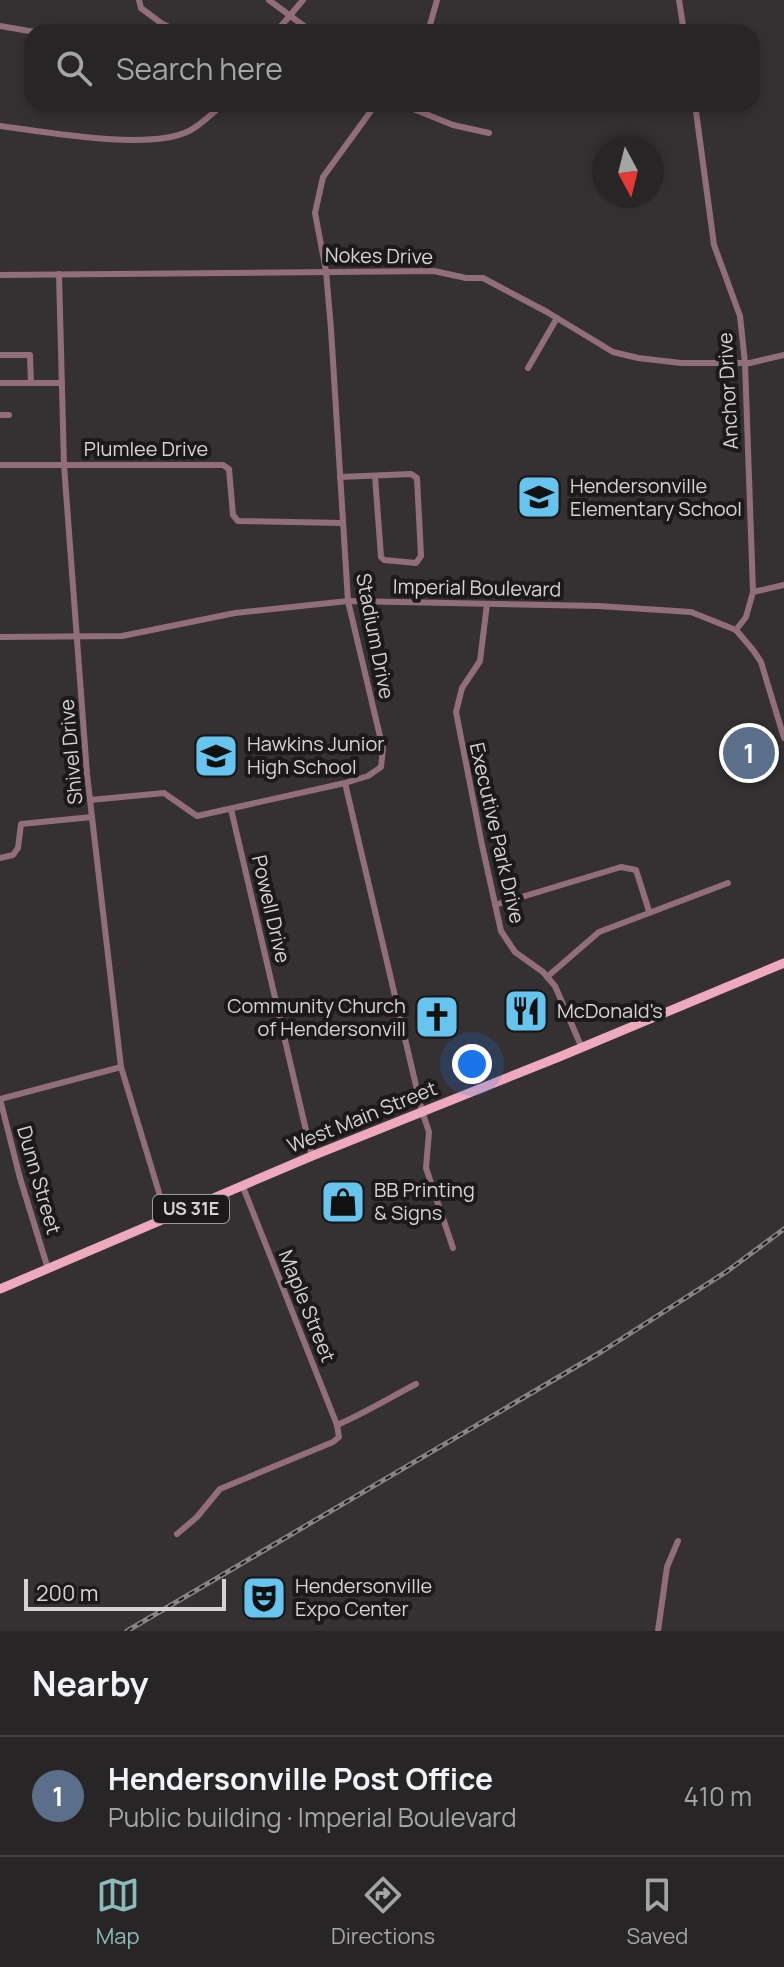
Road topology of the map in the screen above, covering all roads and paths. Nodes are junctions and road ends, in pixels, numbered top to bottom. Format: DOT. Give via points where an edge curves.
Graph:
graph roads {
  1 [pos="139,0"];
  2 [pos="269,0"];
  3 [pos="303,0"];
  4 [pos="437,0"];
  5 [pos="679,0"];
  6 [pos="290,16"];
  7 [pos="161,23"];
  8 [pos="283,24"];
  9 [pos="301,24"];
  10 [pos="430,24"];
  11 [pos="683,24"];
  12 [pos="0,26"];
  13 [pos="24,30"];
  14 [pos="213,112"];
  15 [pos="370,112"];
  16 [pos="421,112"];
  17 [pos="696,112"];
  18 [pos="0,126"];
  19 [pos="489,133"];
  20 [pos="326,271"];
  21 [pos="59,274"];
  22 [pos="0,275"];
  23 [pos="557,318"];
  24 [pos="0,355"];
  25 [pos="784,355"];
  26 [pos="745,363"];
  27 [pos="528,368"];
  28 [pos="0,383"];
  29 [pos="31,383"];
  30 [pos="62,383"];
  31 [pos="0,415"];
  32 [pos="9,415"];
  33 [pos="0,465"];
  34 [pos="64,465"];
  35 [pos="375,476"];
  36 [pos="340,477"];
  37 [pos="342,523"];
  38 [pos="784,585"];
  39 [pos="753,592"];
  40 [pos="348,601"];
  41 [pos="487,604"];
  42 [pos="736,630"];
  43 [pos="0,637"];
  44 [pos="78,637"];
  45 [pos="784,738"];
  46 [pos="345,783"];
  47 [pos="90,800"];
  48 [pos="231,809"];
  49 [pos="92,817"];
  50 [pos="0,858"];
  51 [pos="728,883"];
  52 [pos="495,905"];
  53 [pos="649,911"];
  54 [pos="784,963"];
  55 [pos="547,977"];
  56 [pos="582,1048"];
  57 [pos="121,1067"];
  58 [pos="0,1099"];
  59 [pos="422,1111"];
  60 [pos="312,1156"];
  61 [pos="243,1187"];
  62 [pos="167,1219"];
  63 [pos="453,1248"];
  64 [pos="48,1269"];
  65 [pos="0,1289"];
  66 [pos="416,1384"];
  67 [pos="337,1425"];
  68 [pos="177,1534"];
  69 [pos="678,1541"];
  70 [pos="658,1631"];
  1 -- 7 [label="street" via="141,8"];
  2 -- 6 [label="street"];
  3 -- 6 [label="street"];
  4 -- 10 [label="street"];
  5 -- 11 [label="street"];
  6 -- 8 [label="street"];
  6 -- 9 [label="street"];
  12 -- 13 [label="street"];
  14 -- 18 [label="street" via="190,131 160,140 77,137"];
  15 -- 20 [label="street, Stadium Drive" via="323,177 315,213"];
  16 -- 19 [label="street"];
  17 -- 26 [label="street, Anchor Drive" via="714,245 740,316"];
  20 -- 21 [label="street, Nokes Drive"];
  20 -- 23 [label="street, Nokes Drive" via="434,271 483,278"];
  20 -- 36 [label="street, Stadium Drive"];
  21 -- 22 [label="street, Nokes Drive"];
  21 -- 30 [label="street, Shivel Drive"];
  23 -- 26 [label="street, Nokes Drive" via="613,352 638,358"];
  23 -- 27 [label="street"];
  24 -- 29 [label="street" via="30,355"];
  25 -- 26 [label="street, Nokes Drive"];
  26 -- 39 [label="street, Anchor Drive"];
  28 -- 29 [label="street"];
  29 -- 30 [label="street"];
  30 -- 34 [label="street, Shivel Drive"];
  31 -- 32 [label="street"];
  33 -- 34 [label="street, Plumlee Drive"];
  34 -- 37 [label="street, Plumlee Drive" via="223,465 229,469 238,521"];
  34 -- 44 [label="street, Shivel Drive"];
  35 -- 35 [label="street" via="417,478 421,556 416,563 381,557"];
  35 -- 36 [label="street"];
  36 -- 37 [label="street, Stadium Drive"];
  37 -- 40 [label="street, Stadium Drive"];
  38 -- 39 [label="street"];
  39 -- 42 [label="street, Anchor Drive"];
  40 -- 41 [label="street, Imperial Boulevard"];
  40 -- 44 [label="street, Imperial Boulevard" via="235,613 122,636"];
  40 -- 46 [label="street, Stadium Drive" via="383,760 376,772"];
  41 -- 42 [label="street, Imperial Boulevard" via="654,608 691,612"];
  41 -- 52 [label="street, Executive Park Drive" via="480,661 462,688 456,718"];
  42 -- 45 [label="street" via="761,662"];
  43 -- 44 [label="street, Imperial Boulevard"];
  44 -- 47 [label="street, Shivel Drive"];
  46 -- 48 [label="street, Stadium Drive"];
  46 -- 59 [label="street"];
  47 -- 48 [label="street, Stadium Drive" via="164,793 197,816"];
  47 -- 49 [label="street, Shivel Drive"];
  48 -- 60 [label="street, Powell Drive"];
  49 -- 50 [label="street" via="21,824 18,848"];
  49 -- 57 [label="street, Shivel Drive"];
  51 -- 53 [label="street"];
  52 -- 53 [label="street" via="621,867 636,870"];
  52 -- 55 [label="street, Executive Park Drive" via="501,931 515,952"];
  53 -- 55 [label="street" via="599,932"];
  54 -- 56 [label="main road, West Main Street / US 31E"];
  55 -- 56 [label="street, Executive Park Drive"];
  56 -- 59 [label="main road, West Main Street / US 31E"];
  57 -- 58 [label="street"];
  57 -- 62 [label="street, Shivel Drive"];
  58 -- 64 [label="street, Dunn Street"];
  59 -- 60 [label="main road, West Main Street / US 31E"];
  59 -- 63 [label="street" via="429,1132 426,1168"];
  60 -- 61 [label="main road, West Main Street / US 31E"];
  61 -- 62 [label="main road, West Main Street / US 31E"];
  61 -- 67 [label="street, Maple Street"];
  62 -- 64 [label="main road, West Main Street / US 31E"];
  64 -- 65 [label="main road, West Main Street / US 31E"];
  66 -- 67 [label="street"];
  67 -- 68 [label="street, Maple Street" via="339,1437 333,1442 220,1489"];
  69 -- 70 [label="street" via="667,1567"];
}
